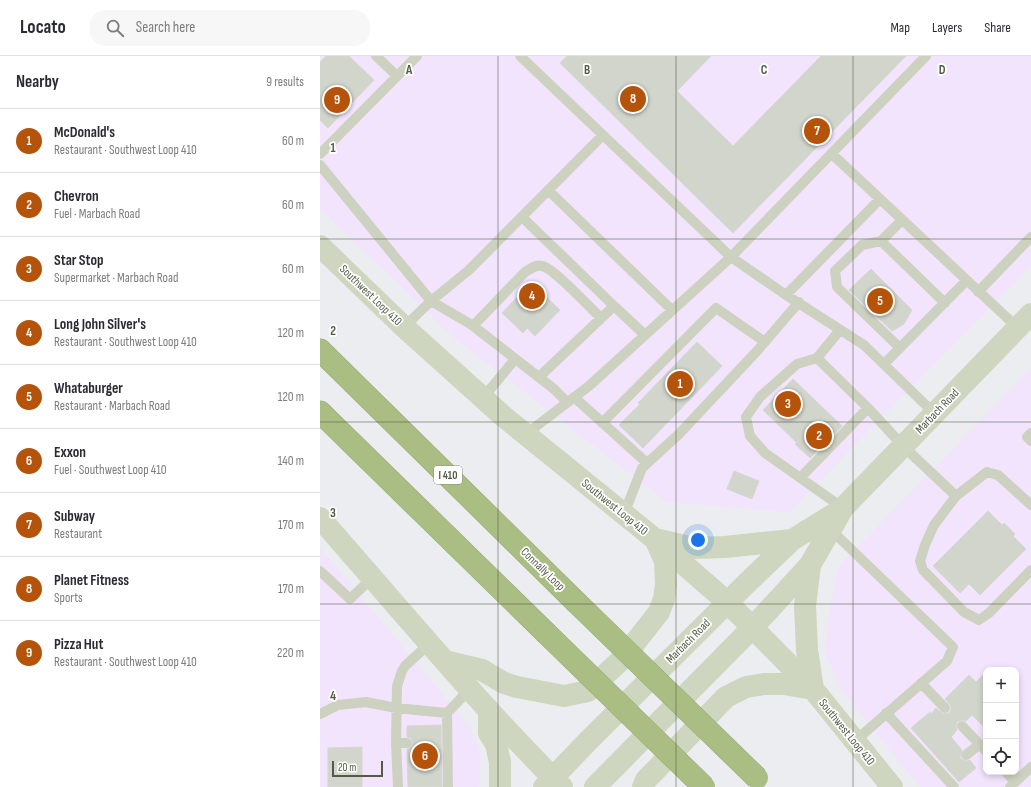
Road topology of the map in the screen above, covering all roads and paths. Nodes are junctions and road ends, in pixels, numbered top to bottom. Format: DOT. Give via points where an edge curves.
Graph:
graph roads {
  1 [pos="376,56"];
  2 [pos="417,56"];
  3 [pos="520,56"];
  4 [pos="926,56"];
  5 [pos="397,76"];
  6 [pos="603,135"];
  7 [pos="320,154"];
  8 [pos="832,154"];
  9 [pos="320,165"];
  10 [pos="548,190"];
  11 [pos="880,199"];
  12 [pos="522,217"];
  13 [pos="902,220"];
  14 [pos="1031,237"];
  15 [pos="881,241"];
  16 [pos="320,246"];
  17 [pos="731,257"];
  18 [pos="966,281"];
  19 [pos="978,292"];
  20 [pos="786,295"];
  21 [pos="431,301"];
  22 [pos="799,302"];
  23 [pos="945,303"];
  24 [pos="614,306"];
  25 [pos="672,310"];
  26 [pos="601,318"];
  27 [pos="1024,321"];
  28 [pos="474,326"];
  29 [pos="404,327"];
  30 [pos="840,330"];
  31 [pos="645,335"];
  32 [pos="765,342"];
  33 [pos="900,348"];
  34 [pos="320,350"];
  35 [pos="816,358"];
  36 [pos="515,360"];
  37 [pos="884,364"];
  38 [pos="539,378"];
  39 [pos="483,398"];
  40 [pos="571,399"];
  41 [pos="868,408"];
  42 [pos="320,412"];
  43 [pos="934,413"];
  44 [pos="602,423"];
  45 [pos="1031,433"];
  46 [pos="526,434"];
  47 [pos="1031,441"];
  48 [pos="903,446"];
  49 [pos="647,463"];
  50 [pos="800,478"];
  51 [pos="956,496"];
  52 [pos="1031,505"];
  53 [pos="843,508"];
  54 [pos="624,514"];
  55 [pos="320,518"];
  56 [pos="830,529"];
  57 [pos="656,540"];
  58 [pos="792,540"];
  59 [pos="810,565"];
  60 [pos="1031,570"];
  61 [pos="320,571"];
  62 [pos="372,578"];
  63 [pos="727,602"];
  64 [pos="752,627"];
  65 [pos="430,643"];
  66 [pos="445,661"];
  67 [pos="921,683"];
  68 [pos="470,689"];
  69 [pos="813,690"];
  70 [pos="396,708"];
  71 [pos="945,708"];
  72 [pos="489,711"];
  73 [pos="447,713"];
  74 [pos="886,713"];
  75 [pos="320,714"];
  76 [pos="962,726"];
  77 [pos="854,741"];
  78 [pos="396,742"];
  79 [pos="407,744"];
  80 [pos="983,748"];
  81 [pos="966,755"];
  82 [pos="1031,767"];
  83 [pos="1008,775"];
  84 [pos="762,782"];
  85 [pos="553,784"];
  86 [pos="1013,784"];
  87 [pos="398,787"];
  88 [pos="448,787"];
  89 [pos="500,787"];
  90 [pos="595,787"];
  91 [pos="643,787"];
  92 [pos="704,787"];
  93 [pos="892,787"];
  94 [pos="954,787"];
  1 -- 5 [label="lane"];
  2 -- 5 [label="lane"];
  3 -- 6 [label="lane"];
  4 -- 8 [label="lane"];
  5 -- 7 [label="lane"];
  6 -- 10 [label="lane"];
  6 -- 17 [label="lane"];
  8 -- 11 [label="lane"];
  8 -- 17 [label="lane"];
  9 -- 21 [label="lane"];
  10 -- 12 [label="lane"];
  10 -- 25 [label="lane"];
  11 -- 13 [label="lane"];
  11 -- 20 [label="lane"];
  12 -- 21 [label="lane" via="469,270"];
  12 -- 24 [label="lane"];
  13 -- 15 [label="lane"];
  13 -- 18 [label="lane"];
  14 -- 19 [label="lane"];
  15 -- 23 [label="lane"];
  15 -- 33 [label="lane" via="862,245 835,271 836,287"];
  16 -- 29 [label="main road, Southwest Loop 410"];
  17 -- 20 [label="lane"];
  17 -- 25 [label="lane"];
  18 -- 19 [label="lane"];
  18 -- 23 [label="lane"];
  19 -- 27 [label="lane"];
  20 -- 22 [label="lane"];
  21 -- 28 [label="lane"];
  21 -- 29 [label="lane"];
  22 -- 30 [label="lane"];
  22 -- 32 [label="lane"];
  23 -- 33 [label="lane"];
  24 -- 26 [label="lane"];
  24 -- 31 [label="lane"];
  25 -- 31 [label="lane"];
  26 -- 28 [label="lane" via="553,272 542,266 534,266 525,272"];
  26 -- 38 [label="lane"];
  27 -- 43 [label="main road, Marbach Road"];
  28 -- 36 [label="lane"];
  29 -- 39 [label="main road, Southwest Loop 410"];
  30 -- 35 [label="lane"];
  30 -- 37 [label="lane" via="864,345"];
  31 -- 40 [label="lane"];
  32 -- 44 [label="lane" via="716,308"];
  32 -- 49 [label="lane" via="679,434"];
  33 -- 37 [label="lane"];
  34 -- 84 [label="highway, Connally Loop / I 410, bridge"];
  35 -- 41 [label="lane"];
  35 -- 50 [label="lane" via="797,364 760,396 746,417 750,436 765,453"];
  36 -- 38 [label="lane"];
  36 -- 39 [label="lane"];
  37 -- 43 [label="lane"];
  38 -- 40 [label="lane"];
  39 -- 46 [label="main road, Southwest Loop 410"];
  40 -- 44 [label="lane"];
  40 -- 46 [label="lane"];
  41 -- 48 [label="lane"];
  41 -- 50 [label="lane"];
  42 -- 92 [label="highway, bridge"];
  43 -- 48 [label="main road, Marbach Road"];
  44 -- 49 [label="lane"];
  45 -- 47 [label="lane" via="1027,437"];
  46 -- 54 [label="main road, Southwest Loop 410"];
  48 -- 51 [label="lane"];
  48 -- 53 [label="main road, Marbach Road"];
  49 -- 54 [label="lane" via="642,468"];
  50 -- 53 [label="lane"];
  51 -- 52 [label="lane" via="987,472 998,475"];
  51 -- 60 [label="lane" via="934,525 920,561 923,570 964,612 979,620"];
  53 -- 56 [label="main road, Marbach Road"];
  53 -- 58 [label="main road, Marbach Road"];
  54 -- 57 [label="main road, Southwest Loop 410"];
  55 -- 62 [label="main road"];
  56 -- 59 [label="main road, Marbach Road"];
  56 -- 67 [label="lane" via="953,647 947,661"];
  57 -- 58 [label="main road" via="694,548"];
  57 -- 63 [label="main road, Southwest Loop 410"];
  57 -- 66 [label="main road" via="665,561 665,591 659,612 623,658 588,691 564,696 517,687 504,683 482,670"];
  58 -- 63 [label="main road, Marbach Road"];
  59 -- 64 [label="main road, Marbach Road"];
  59 -- 69 [label="main road" via="805,606 807,650"];
  61 -- 62 [label="lane" via="350,599"];
  62 -- 65 [label="main road"];
  63 -- 64 [label="main road, Southwest Loop 410"];
  63 -- 85 [label="main road, Marbach Road" via="588,741"];
  64 -- 69 [label="main road, Southwest Loop 410"];
  64 -- 90 [label="main road, Marbach Road"];
  65 -- 66 [label="main road"];
  65 -- 70 [label="lane" via="402,671 397,686"];
  66 -- 68 [label="main road"];
  67 -- 71 [label="lane"];
  67 -- 74 [label="lane"];
  68 -- 72 [label="main road"];
  68 -- 73 [label="lane"];
  69 -- 77 [label="main road, Southwest Loop 410"];
  69 -- 91 [label="main road" via="784,684 764,684 746,687 726,697 646,780"];
  70 -- 73 [label="lane"];
  70 -- 75 [label="lane" via="366,702 338,705"];
  70 -- 78 [label="lane"];
  72 -- 85 [label="main road"];
  72 -- 89 [label="main road" via="489,733 496,744 500,762"];
  73 -- 88 [label="lane" via="444,744"];
  74 -- 77 [label="lane"];
  74 -- 94 [label="lane" via="925,750"];
  76 -- 80 [label="lane"];
  77 -- 93 [label="main road, Southwest Loop 410"];
  78 -- 79 [label="lane"];
  78 -- 87 [label="lane" via="402,769"];
  80 -- 81 [label="lane"];
  82 -- 86 [label="lane"];
  83 -- 86 [label="lane"];
}
